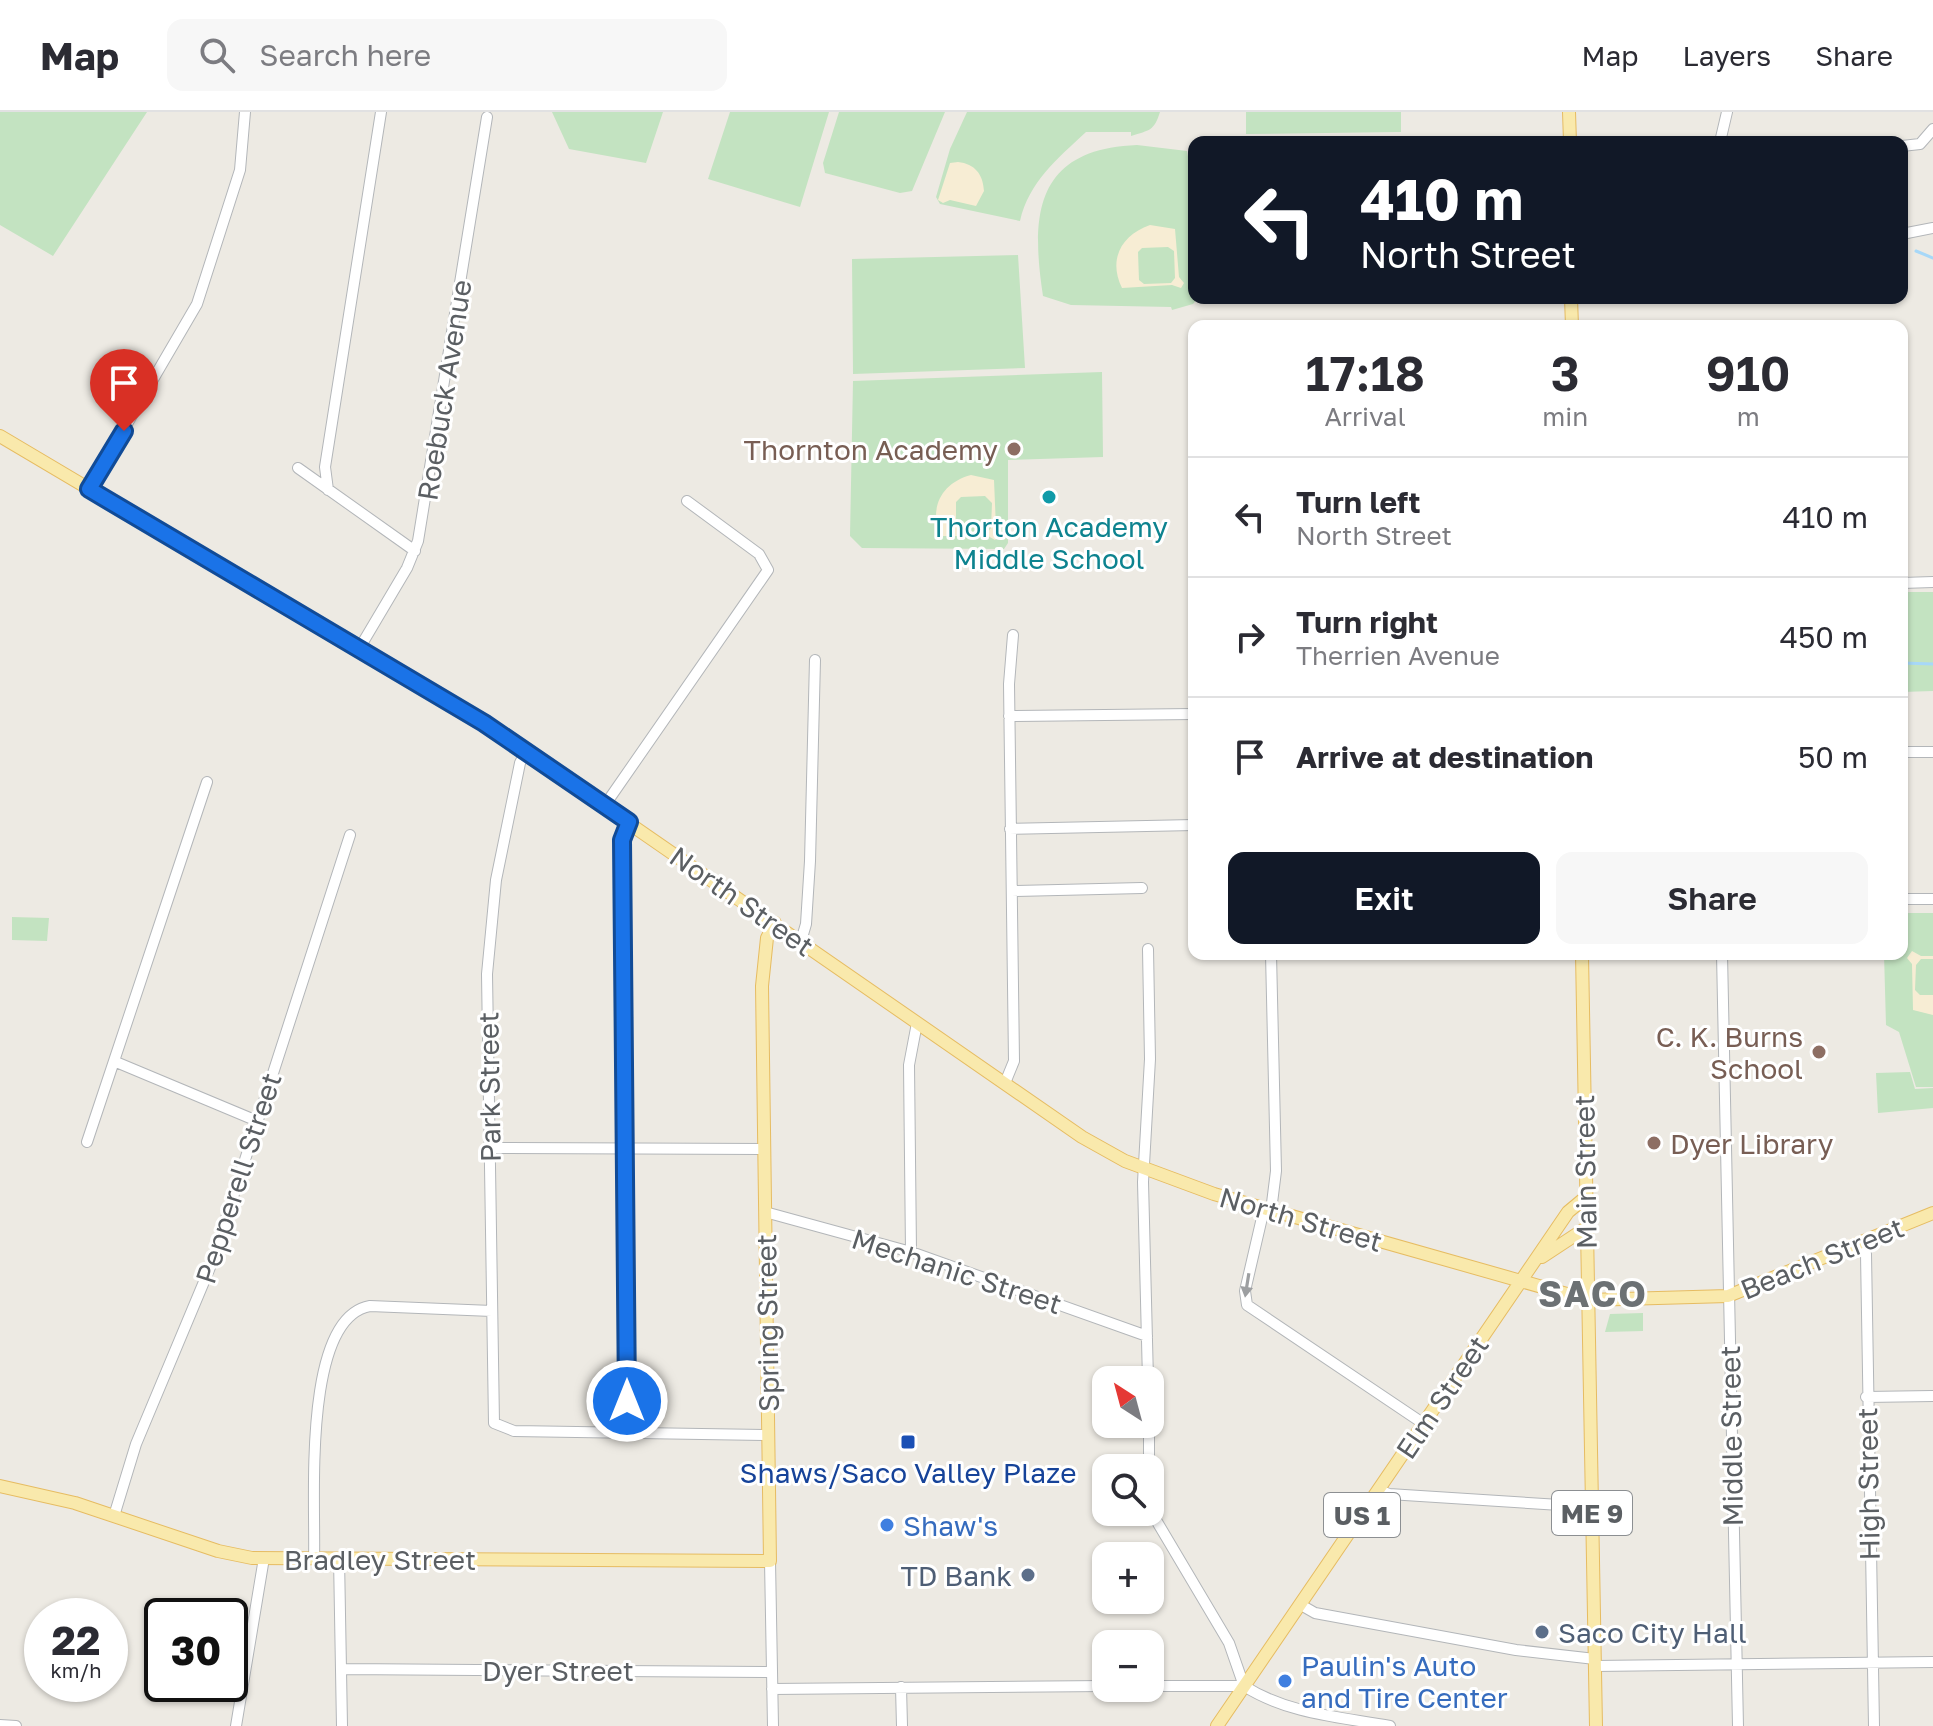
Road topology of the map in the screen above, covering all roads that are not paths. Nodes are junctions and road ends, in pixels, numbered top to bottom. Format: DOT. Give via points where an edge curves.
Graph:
graph roads {
  1 [pos="245,112"];
  2 [pos="381,112"];
  3 [pos="1569,112"];
  4 [pos="1727,112"];
  5 [pos="487,117"];
  6 [pos="1933,129"];
  7 [pos="1570,136"];
  8 [pos="1721,136"];
  9 [pos="1908,145"];
  10 [pos="1933,228"];
  11 [pos="1908,233"];
  12 [pos="0,436"];
  13 [pos="298,468"];
  14 [pos="89,489"];
  15 [pos="328,490"];
  16 [pos="687,501"];
  17 [pos="415,551"];
  18 [pos="1933,582"];
  19 [pos="1908,583"];
  20 [pos="1013,635"];
  21 [pos="359,649"];
  22 [pos="815,660"];
  23 [pos="1188,714"];
  24 [pos="1009,716"];
  25 [pos="526,751"];
  26 [pos="1908,752"];
  27 [pos="1933,752"];
  28 [pos="207,782"];
  29 [pos="605,805"];
  30 [pos="629,822"];
  31 [pos="1188,825"];
  32 [pos="1010,829"];
  33 [pos="350,835"];
  34 [pos="1142,888"];
  35 [pos="1012,891"];
  36 [pos="1908,899"];
  37 [pos="1933,899"];
  38 [pos="775,923"];
  39 [pos="801,941"];
  40 [pos="1148,949"];
  41 [pos="1271,960"];
  42 [pos="1582,960"];
  43 [pos="1722,960"];
  44 [pos="917,1023"];
  45 [pos="116,1062"];
  46 [pos="1005,1083"];
  47 [pos="257,1121"];
  48 [pos="87,1142"];
  49 [pos="491,1148"];
  50 [pos="625,1148"];
  51 [pos="763,1149"];
  52 [pos="1143,1169"];
  53 [pos="1586,1197"];
  54 [pos="1268,1210"];
  55 [pos="765,1212"];
  56 [pos="1933,1213"];
  57 [pos="1586,1228"];
  58 [pos="1863,1241"];
  59 [pos="911,1252"];
  60 [pos="1530,1266"];
  61 [pos="1521,1281"];
  62 [pos="1728,1296"];
  63 [pos="1588,1300"];
  64 [pos="492,1311"];
  65 [pos="1147,1336"];
  66 [pos="1148,1366"];
  67 [pos="1933,1396"];
  68 [pos="1866,1397"];
  69 [pos="1424,1424"];
  70 [pos="628,1433"];
  71 [pos="768,1435"];
  72 [pos="0,1486"];
  73 [pos="1379,1490"];
  74 [pos="1592,1507"];
  75 [pos="114,1516"];
  76 [pos="1160,1526"];
  77 [pos="264,1558"];
  78 [pos="339,1558"];
  79 [pos="314,1559"];
  80 [pos="770,1561"];
  81 [pos="1301,1605"];
  82 [pos="1933,1662"];
  83 [pos="1595,1663"];
  84 [pos="1873,1664"];
  85 [pos="1737,1667"];
  86 [pos="343,1669"];
  87 [pos="772,1672"];
  88 [pos="1092,1686"];
  89 [pos="1164,1686"];
  90 [pos="1244,1686"];
  91 [pos="901,1687"];
  92 [pos="772,1689"];
  93 [pos="0,1725"];
  94 [pos="16,1726"];
  95 [pos="236,1726"];
  96 [pos="342,1726"];
  97 [pos="773,1726"];
  98 [pos="902,1726"];
  99 [pos="1217,1726"];
  100 [pos="1390,1726"];
  101 [pos="1596,1726"];
  102 [pos="1738,1726"];
  103 [pos="1874,1726"];
  1 -- 14 [label="street" via="240,170 192,315"];
  2 -- 15 [label="street" via="325,467"];
  3 -- 7 [label="main road"];
  4 -- 8 [label="street"];
  5 -- 17 [label="street, Roebuck Avenue"];
  6 -- 9 [label="street" via="1920,144"];
  10 -- 11 [label="street"];
  12 -- 14 [label="main road, North Street"];
  13 -- 15 [label="street"];
  14 -- 21 [label="main road, North Street"];
  15 -- 17 [label="street"];
  16 -- 29 [label="street" via="759,554 768,570"];
  17 -- 21 [label="street, Roebuck Avenue"];
  18 -- 19 [label="street"];
  20 -- 24 [label="street"];
  21 -- 25 [label="main road, North Street"];
  22 -- 39 [label="street" via="810,861"];
  23 -- 24 [label="street"];
  24 -- 32 [label="street"];
  25 -- 29 [label="main road, North Street"];
  25 -- 49 [label="street, Park Street" via="498,867 489,933"];
  26 -- 27 [label="street"];
  28 -- 45 [label="street"];
  29 -- 30 [label="main road, North Street"];
  30 -- 38 [label="main road, North Street"];
  30 -- 50 [label="street" via="621,869"];
  31 -- 32 [label="street"];
  32 -- 35 [label="street"];
  33 -- 47 [label="street, Pepperell Street"];
  34 -- 35 [label="street"];
  35 -- 46 [label="street" via="1014,1061"];
  36 -- 37 [label="street"];
  38 -- 39 [label="main road, North Street"];
  38 -- 51 [label="main road, Spring Street" via="763,969"];
  39 -- 44 [label="main road, North Street"];
  40 -- 52 [label="street" via="1150,1089"];
  41 -- 54 [label="street" via="1276,1171"];
  42 -- 53 [label="main road, Main Street"];
  43 -- 62 [label="street, Middle Street"];
  44 -- 46 [label="main road, North Street"];
  44 -- 59 [label="street" via="909,1079"];
  45 -- 47 [label="street"];
  45 -- 48 [label="street"];
  46 -- 52 [label="main road, North Street" via="1097,1146"];
  47 -- 75 [label="street, Pepperell Street" via="211,1265 136,1444"];
  49 -- 50 [label="street"];
  49 -- 64 [label="street, Park Street"];
  50 -- 51 [label="street"];
  50 -- 70 [label="street"];
  51 -- 55 [label="main road, Spring Street"];
  52 -- 54 [label="main road, North Street"];
  52 -- 65 [label="street"];
  53 -- 57 [label="main road, Main Street"];
  53 -- 60 [label="main road, Elm Street / US 1" via="1573,1206"];
  54 -- 61 [label="main road, North Street"];
  54 -- 69 [label="street, one-way" via="1245,1291 1247,1305"];
  55 -- 59 [label="street, Mechanic Street"];
  55 -- 71 [label="main road, Spring Street"];
  56 -- 58 [label="main road, Beach Street"];
  57 -- 60 [label="main road, Elm Street / US 1"];
  57 -- 63 [label="main road, Main Street"];
  58 -- 62 [label="main road, Beach Street"];
  58 -- 68 [label="street, High Street"];
  59 -- 65 [label="street, Mechanic Street"];
  60 -- 61 [label="main road, Elm Street / US 1"];
  61 -- 63 [label="main road, Beach Street"];
  61 -- 69 [label="main road, Elm Street / US 1"];
  62 -- 63 [label="main road, Beach Street"];
  62 -- 85 [label="street, Middle Street"];
  63 -- 74 [label="main road, Main Street / ME 9"];
  64 -- 70 [label="street, Park Street" via="496,1426 514,1431"];
  64 -- 79 [label="street" via="370,1306 347,1319 329,1355 316,1403"];
  65 -- 66 [label="street"];
  67 -- 68 [label="street"];
  68 -- 84 [label="street, High Street"];
  69 -- 73 [label="main road, Elm Street / US 1"];
  70 -- 71 [label="street"];
  71 -- 80 [label="main road, Spring Street"];
  72 -- 75 [label="main road, Bradley Street"];
  73 -- 74 [label="street"];
  73 -- 81 [label="main road, Elm Street / US 1"];
  74 -- 83 [label="main road, Main Street / ME 9"];
  75 -- 77 [label="main road, Bradley Street" via="218,1551"];
  76 -- 90 [label="street" via="1229,1643"];
  77 -- 79 [label="main road, Bradley Street"];
  77 -- 95 [label="street"];
  78 -- 79 [label="main road, Bradley Street"];
  78 -- 80 [label="main road, Bradley Street"];
  78 -- 86 [label="street"];
  80 -- 87 [label="street, Spring Street"];
  81 -- 83 [label="street" via="1315,1613"];
  81 -- 90 [label="main road, Elm Street / US 1"];
  82 -- 84 [label="street"];
  83 -- 85 [label="street"];
  83 -- 101 [label="main road, Main Street / ME 9"];
  84 -- 85 [label="street"];
  84 -- 103 [label="street, High Street"];
  85 -- 102 [label="street, Middle Street"];
  86 -- 87 [label="street, Dyer Street"];
  86 -- 96 [label="street"];
  87 -- 92 [label="street, Spring Street"];
  88 -- 91 [label="street"];
  89 -- 90 [label="street"];
  90 -- 99 [label="main road, Elm Street / US 1"];
  90 -- 100 [label="street" via="1290,1708"];
  91 -- 92 [label="street"];
  91 -- 98 [label="street"];
  92 -- 97 [label="street, Spring Street"];
  93 -- 94 [label="street"];
}
